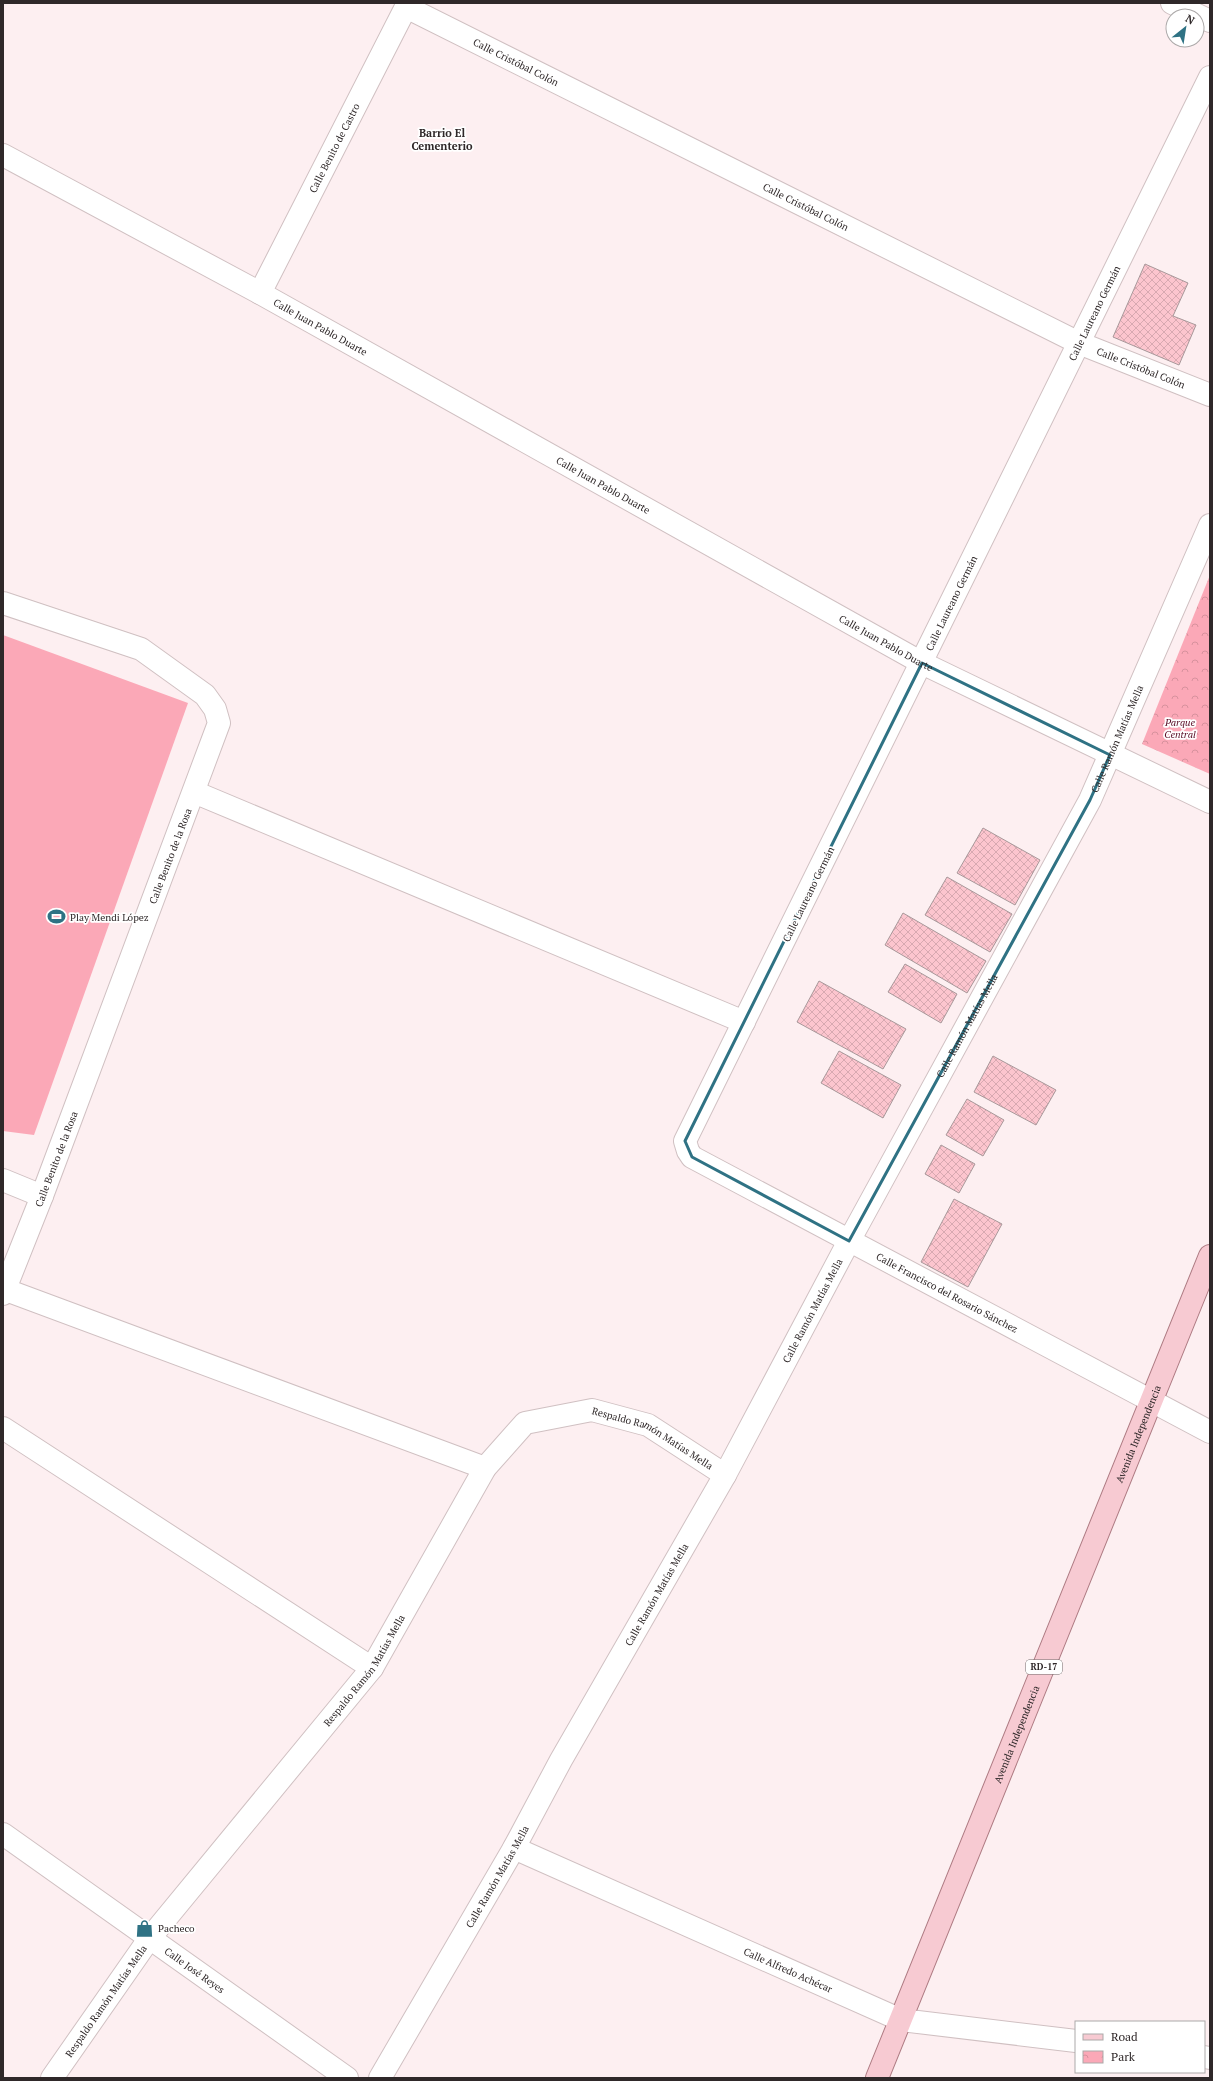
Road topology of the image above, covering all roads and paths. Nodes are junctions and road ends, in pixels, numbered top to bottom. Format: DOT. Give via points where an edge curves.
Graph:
graph roads {
  1 [pos="1172,3"];
  2 [pos="407,5"];
  3 [pos="1210,21"];
  4 [pos="1210,77"];
  5 [pos="3,155"];
  6 [pos="260,293"];
  7 [pos="1079,344"];
  8 [pos="1210,395"];
  9 [pos="1210,524"];
  10 [pos="3,603"];
  11 [pos="922,663"];
  12 [pos="1110,755"];
  13 [pos="194,792"];
  14 [pos="1210,802"];
  15 [pos="744,1022"];
  16 [pos="688,1151"];
  17 [pos="3,1180"];
  18 [pos="42,1196"];
  19 [pos="849,1241"];
  20 [pos="1210,1256"];
  21 [pos="4,1292"];
  22 [pos="1152,1401"];
  23 [pos="3,1428"];
  24 [pos="1210,1432"];
  25 [pos="486,1468"];
  26 [pos="726,1475"];
  27 [pos="372,1668"];
  28 [pos="3,1834"];
  29 [pos="514,1848"];
  30 [pos="149,1939"];
  31 [pos="901,2020"];
  32 [pos="1075,2041"];
  33 [pos="52,2078"];
  34 [pos="347,2078"];
  35 [pos="380,2078"];
  36 [pos="877,2078"];
  1 -- 3 [label="street"];
  2 -- 6 [label="street, Calle Benito de Castro"];
  2 -- 7 [label="street, Calle Cristóbal Colón"];
  4 -- 7 [label="street, Calle Laureano Germán"];
  5 -- 6 [label="street, Calle Juan Pablo Duarte"];
  6 -- 11 [label="street, Calle Juan Pablo Duarte"];
  7 -- 8 [label="street, Calle Cristóbal Colón"];
  7 -- 11 [label="street, Calle Laureano Germán"];
  9 -- 12 [label="street, Calle Ramón Matías Mella"];
  10 -- 13 [label="street, Calle Benito de la Rosa" via="141,649 206,696 215,709 219,723"];
  11 -- 12 [label="street, Calle Juan Pablo Duarte"];
  11 -- 15 [label="street, Calle Laureano Germán"];
  12 -- 14 [label="street, Calle Juan Pablo Duarte"];
  12 -- 19 [label="street, Calle Ramón Matías Mella" via="1090,800"];
  13 -- 15 [label="street"];
  13 -- 18 [label="street, Calle Benito de la Rosa"];
  15 -- 16 [label="street, Calle Laureano Germán" via="685,1141"];
  16 -- 19 [label="street, Calle Francisco del Rosario Sánchez" via="692,1157"];
  17 -- 18 [label="street"];
  18 -- 21 [label="street, Calle Benito de la Rosa"];
  19 -- 22 [label="street, Calle Francisco del Rosario Sánchez"];
  19 -- 26 [label="street, Calle Ramón Matías Mella"];
  20 -- 22 [label="main road, Avenida Independencia / RD-17"];
  21 -- 25 [label="street"];
  22 -- 24 [label="street, Calle Francisco del Rosario Sánchez"];
  22 -- 31 [label="main road, Avenida Independencia / RD-17"];
  23 -- 27 [label="street"];
  25 -- 26 [label="street, Respaldo Ramón Matías Mella" via="525,1423 592,1410 648,1425"];
  25 -- 27 [label="street, Respaldo Ramón Matías Mella"];
  26 -- 29 [label="street, Calle Ramón Matías Mella" via="561,1760"];
  27 -- 30 [label="street, Respaldo Ramón Matías Mella"];
  28 -- 30 [label="street, Calle José Reyes"];
  29 -- 31 [label="street, Calle Alfredo Achécar"];
  29 -- 35 [label="street, Calle Ramón Matías Mella"];
  30 -- 33 [label="street, Respaldo Ramón Matías Mella"];
  30 -- 34 [label="street, Calle José Reyes"];
  31 -- 32 [label="street, Calle Alfredo Achécar"];
  31 -- 36 [label="main road, Avenida Independencia / RD-17"];
}
